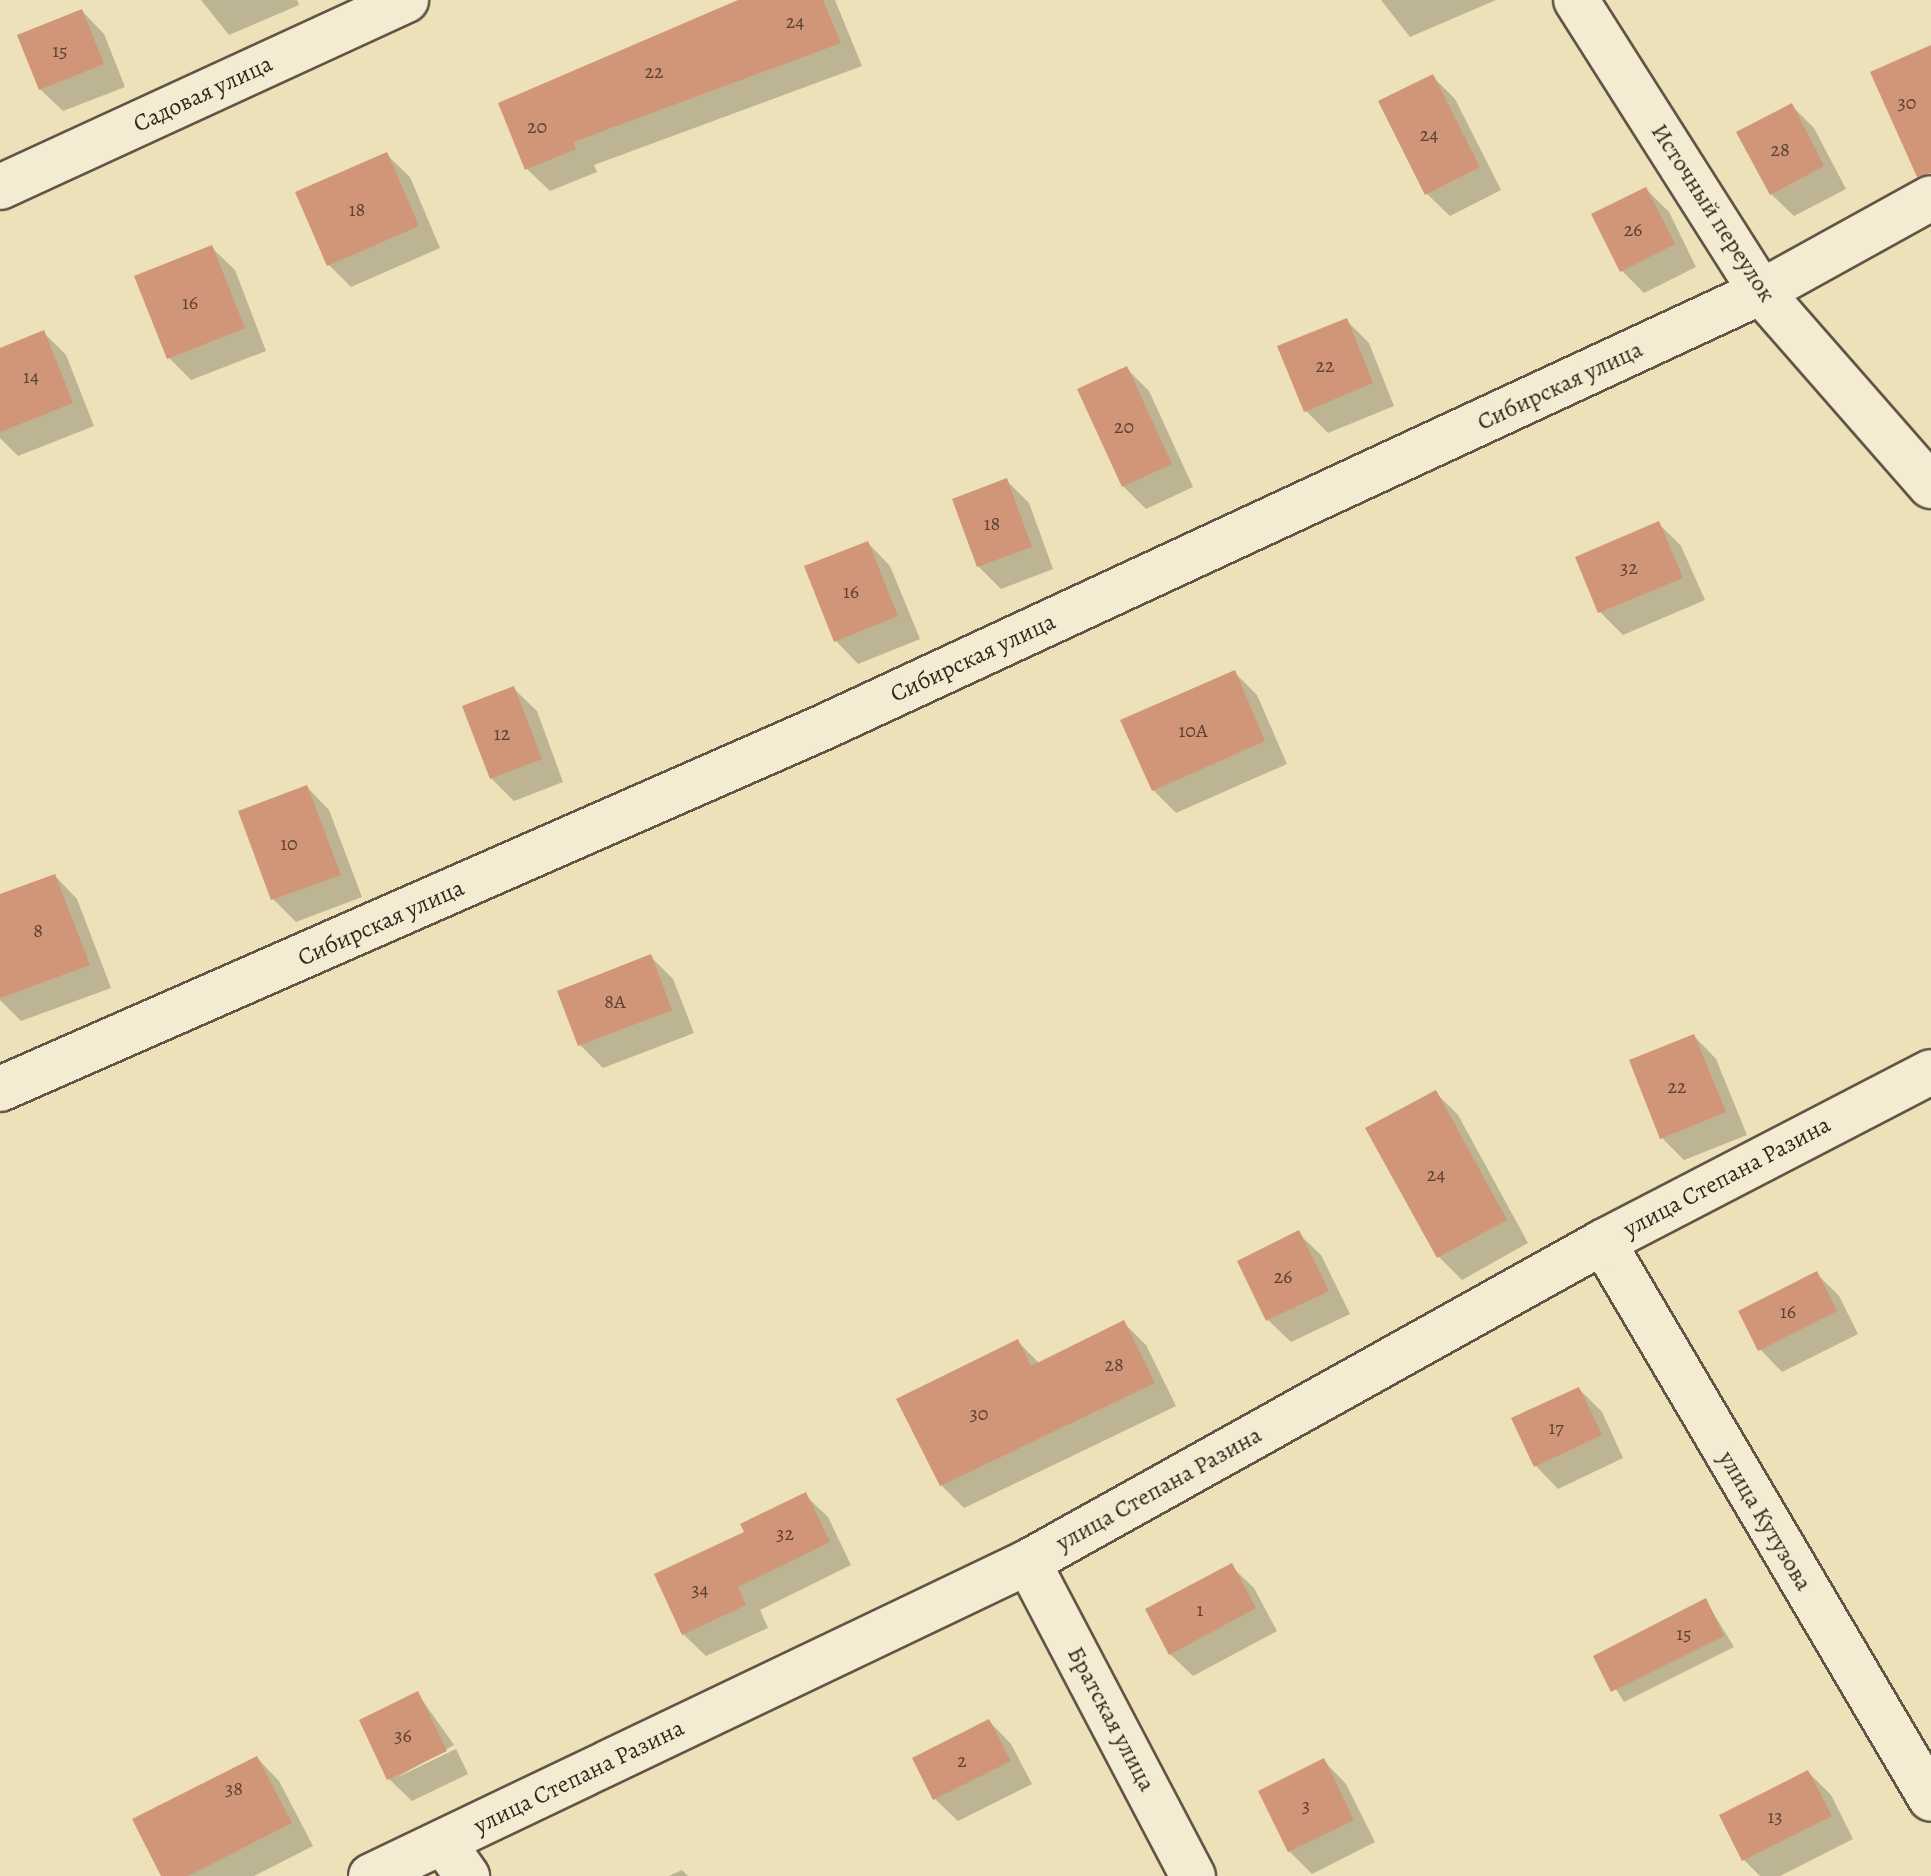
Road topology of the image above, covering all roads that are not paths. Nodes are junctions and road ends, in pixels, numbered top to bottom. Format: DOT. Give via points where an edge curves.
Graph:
graph roads {
  1 [pos="406,0"];
  2 [pos="1576,0"];
  3 [pos="0,187"];
  4 [pos="1931,198"];
  5 [pos="1761,292"];
  6 [pos="1931,486"];
  7 [pos="1931,1072"];
  8 [pos="0,1089"];
  9 [pos="1603,1242"];
  10 [pos="1028,1562"];
  11 [pos="1931,1799"];
  12 [pos="455,1859"];
  13 [pos="371,1876"];
  14 [pos="1193,1876"];
  1 -- 3 [label="street, Садовая улица"];
  2 -- 5 [label="street, Источный переулок"];
  4 -- 5 [label="street, Сибирская улица"];
  5 -- 6 [label="street, Источный переулок"];
  5 -- 8 [label="street, Сибирская улица" via="826,726"];
  7 -- 9 [label="street, улица Степана Разина"];
  9 -- 10 [label="street, улица Степана Разина"];
  9 -- 11 [label="street, улица Кутузова"];
  10 -- 12 [label="street, улица Степана Разина"];
  10 -- 14 [label="street, Братская улица"];
  12 -- 13 [label="street, улица Степана Разина"];
}
